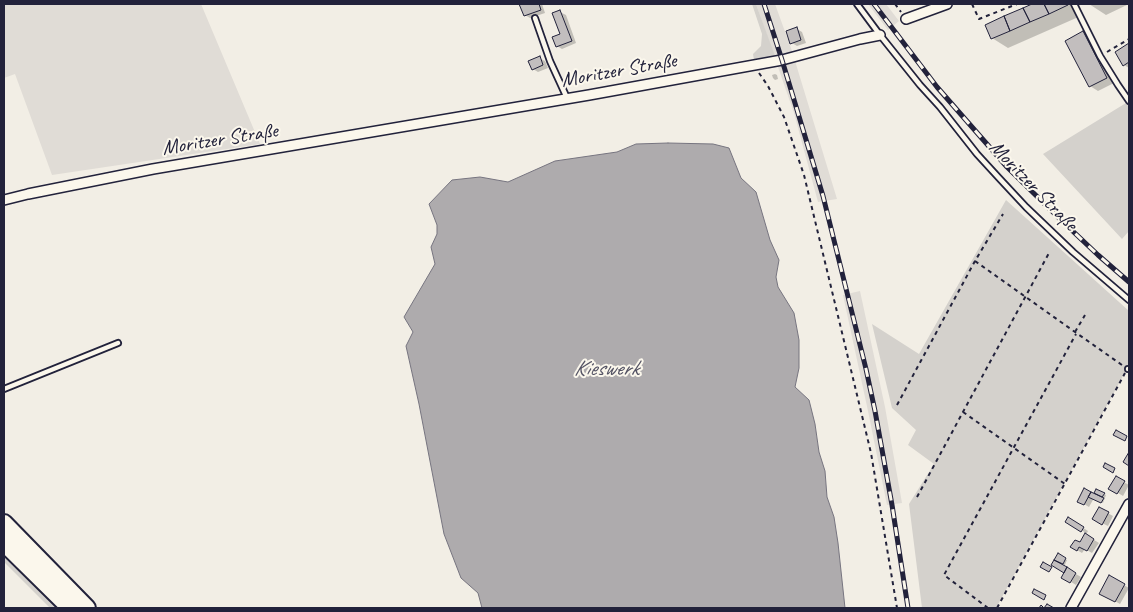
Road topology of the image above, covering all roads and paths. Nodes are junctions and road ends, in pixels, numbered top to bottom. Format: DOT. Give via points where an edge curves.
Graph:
graph roads {
  1 [pos="857,4"];
  2 [pos="947,4"];
  3 [pos="972,4"];
  4 [pos="1017,4"];
  5 [pos="1074,4"];
  6 [pos="535,18"];
  7 [pos="906,19"];
  8 [pos="880,34"];
  9 [pos="1129,39"];
  10 [pos="1100,56"];
  11 [pos="753,65"];
  12 [pos="567,98"];
  13 [pos="1129,101"];
  14 [pos="4,200"];
  15 [pos="1004,214"];
  16 [pos="1049,253"];
  17 [pos="976,261"];
  18 [pos="1025,297"];
  19 [pos="1129,300"];
  20 [pos="1085,315"];
  21 [pos="1075,333"];
  22 [pos="118,343"];
  23 [pos="1129,369"];
  24 [pos="4,389"];
  25 [pos="897,405"];
  26 [pos="963,412"];
  27 [pos="1014,448"];
  28 [pos="1066,484"];
  29 [pos="917,497"];
  30 [pos="1129,504"];
  31 [pos="4,523"];
  32 [pos="4,543"];
  33 [pos="70,608"];
  34 [pos="87,608"];
  35 [pos="897,608"];
  36 [pos="988,608"];
  37 [pos="997,608"];
  38 [pos="1071,608"];
  1 -- 8 [label="lane"];
  2 -- 7 [label="street"];
  3 -- 4 [label="path" via="979,19"];
  5 -- 10 [label="lane"];
  6 -- 12 [label="lane"];
  8 -- 11 [label="street, Moritzer Straße"];
  8 -- 19 [label="lane, Moritzer Straße" via="977,154 1026,208"];
  9 -- 10 [label="path"];
  10 -- 13 [label="lane"];
  11 -- 12 [label="street, Moritzer Straße"];
  11 -- 35 [label="path" via="784,117 804,175 871,454"];
  12 -- 14 [label="street, Moritzer Straße" via="153,169"];
  15 -- 17 [label="path"];
  16 -- 18 [label="path"];
  17 -- 18 [label="path"];
  17 -- 25 [label="path"];
  18 -- 21 [label="path"];
  18 -- 26 [label="path"];
  20 -- 21 [label="path"];
  21 -- 23 [label="path"];
  21 -- 27 [label="path"];
  22 -- 24 [label="lane"];
  23 -- 28 [label="path"];
  26 -- 27 [label="path"];
  26 -- 29 [label="path"];
  27 -- 28 [label="path"];
  27 -- 36 [label="path" via="944,575"];
  28 -- 37 [label="path"];
  30 -- 38 [label="street"];
  31 -- 34 [label="highway"];
  32 -- 33 [label="highway"];
}
